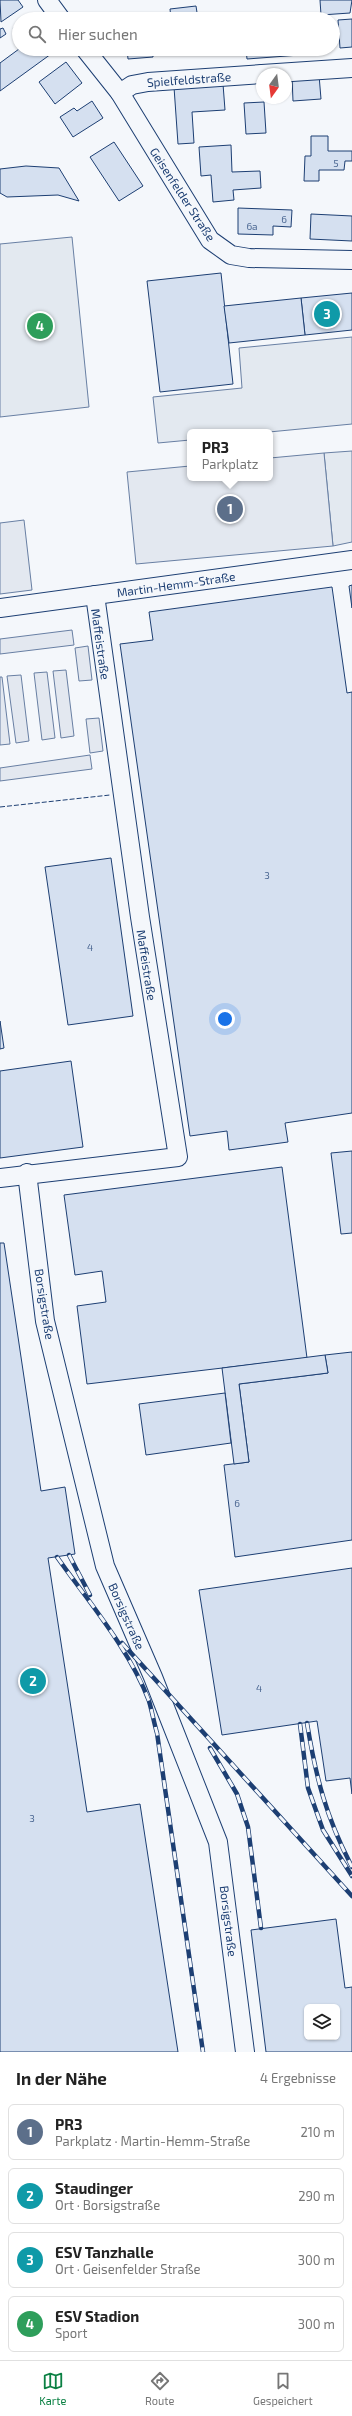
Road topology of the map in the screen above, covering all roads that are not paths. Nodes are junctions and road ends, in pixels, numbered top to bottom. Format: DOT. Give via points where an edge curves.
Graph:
graph roads {
  1 [pos="47,0"];
  2 [pos="56,12"];
  3 [pos="91,56"];
  4 [pos="352,68"];
  5 [pos="292,72"];
  6 [pos="256,74"];
  7 [pos="120,93"];
  8 [pos="352,260"];
  9 [pos="352,560"];
  10 [pos="95,595"];
  11 [pos="0,608"];
  12 [pos="28,1173"];
  13 [pos="0,1178"];
  14 [pos="245,2052"];
  1 -- 2 [label="street"];
  3 -- 7 [label="street, Geisenfelder Straße"];
  4 -- 5 [label="street, Spielfeldstraße"];
  6 -- 7 [label="street, Spielfeldstraße" via="148,82 132,85"];
  7 -- 8 [label="street, Geisenfelder Straße" via="210,240 219,248 231,255 249,258"];
  9 -- 10 [label="street, Martin-Hemm-Straße"];
  10 -- 11 [label="street, Martin-Hemm-Straße"];
  10 -- 12 [label="street, Maffeistraße" via="140,917 178,1157"];
  12 -- 13 [label="street, Maffeistraße"];
  12 -- 14 [label="street, Borsigstraße" via="46,1321 105,1566 150,1670 218,1842"];
}
